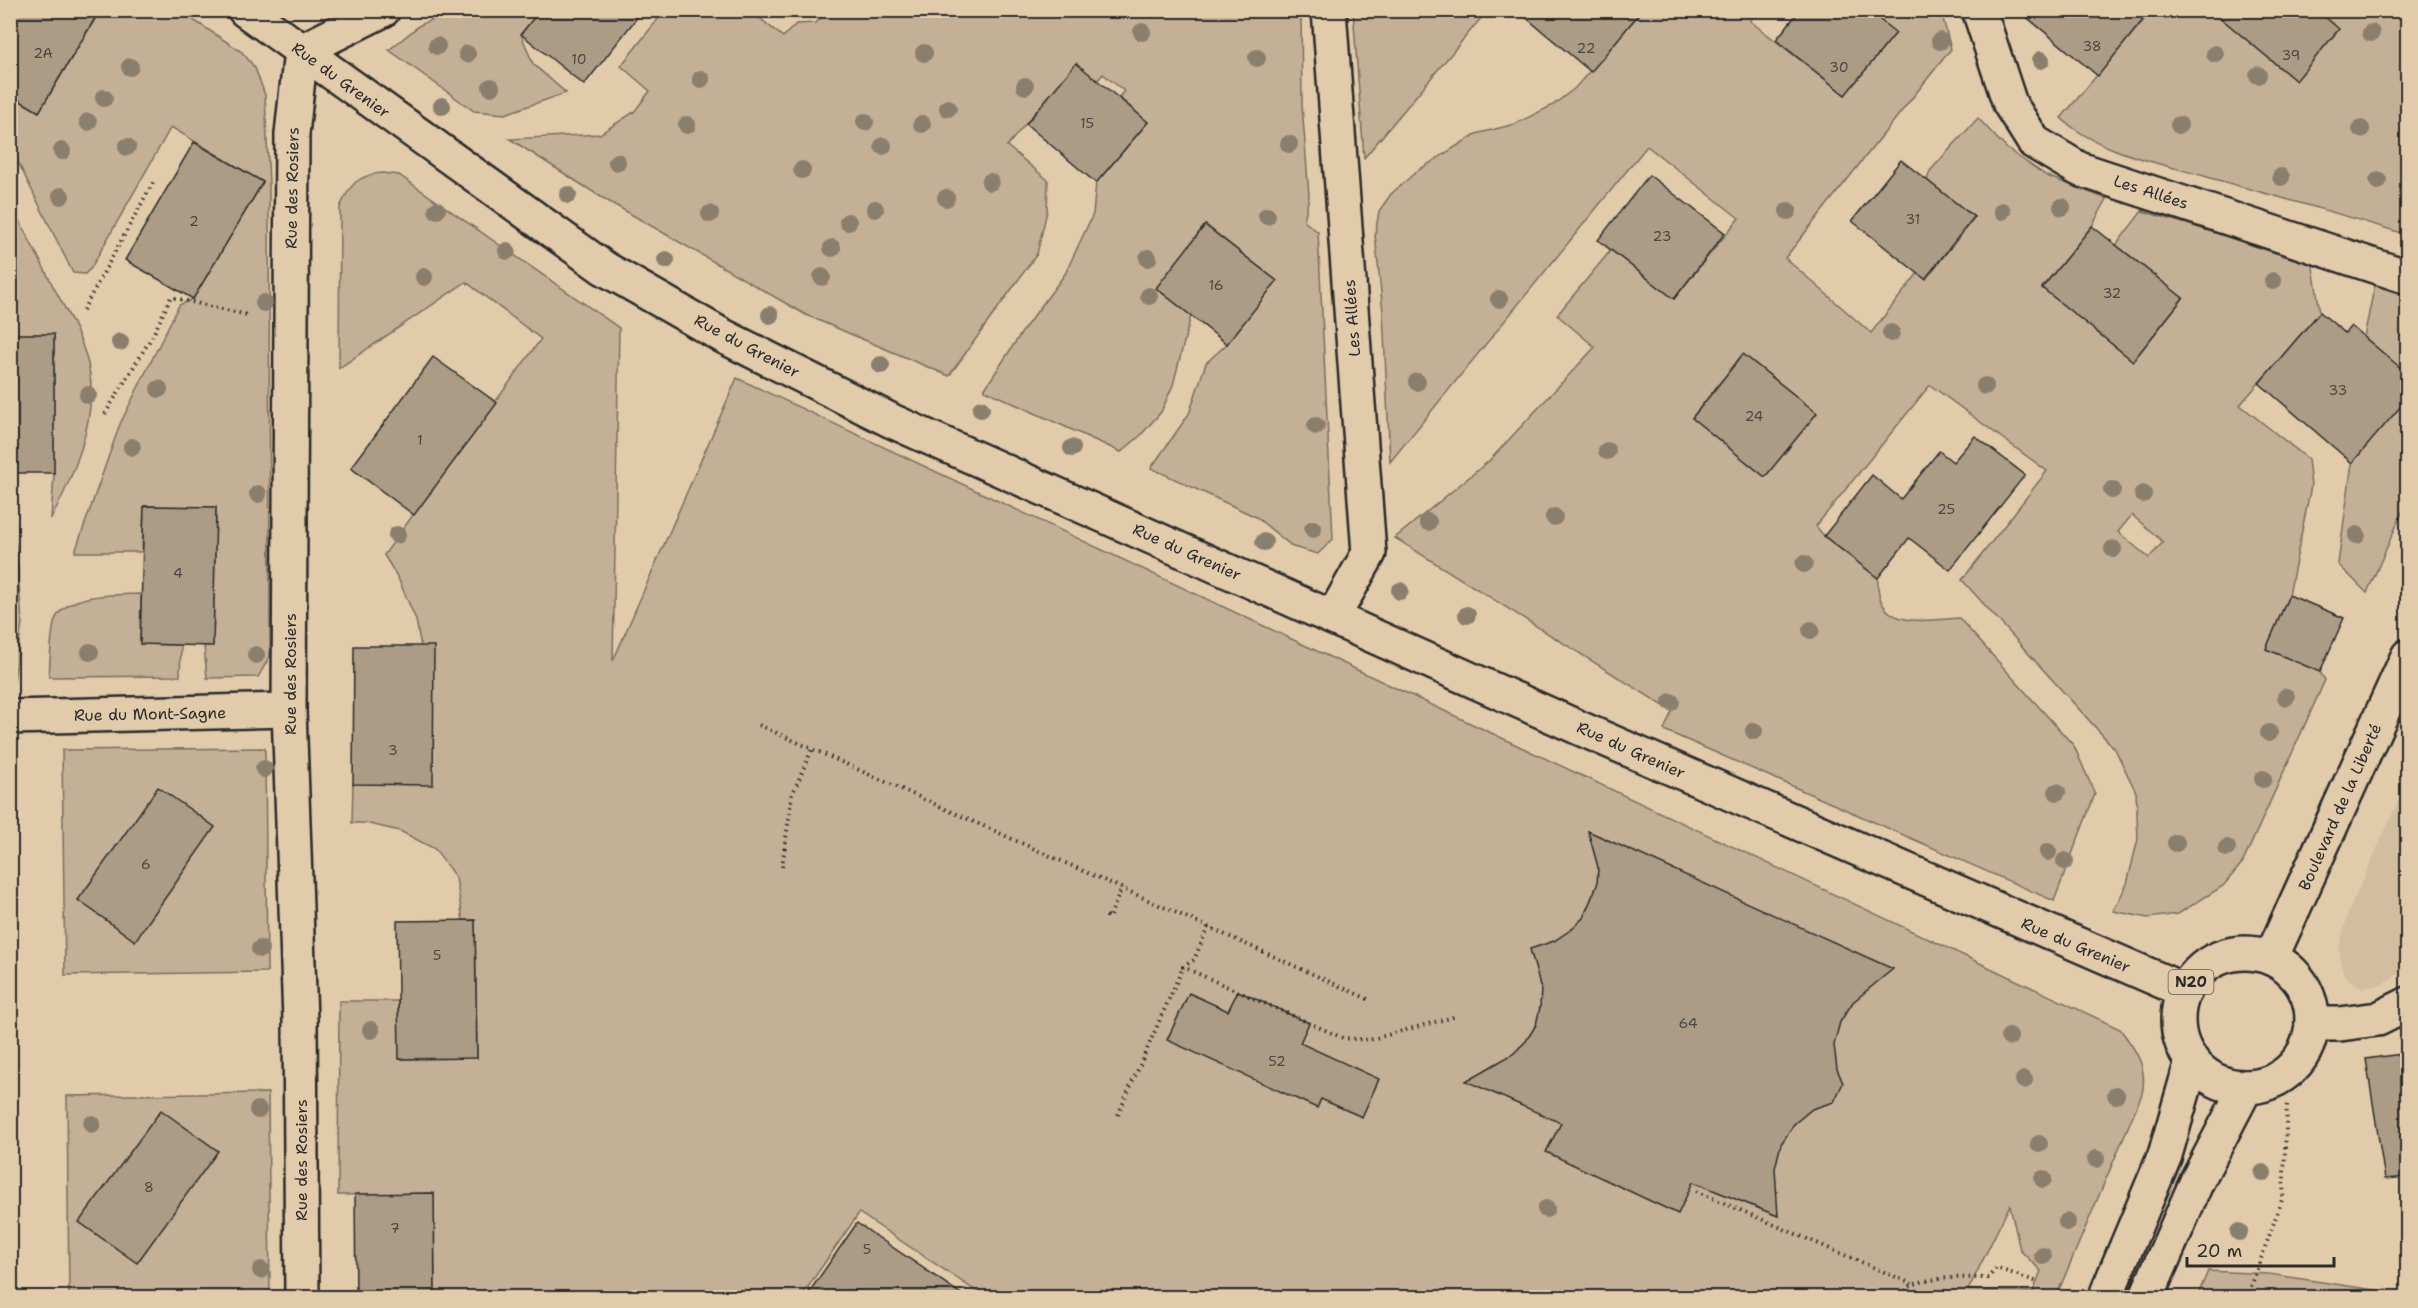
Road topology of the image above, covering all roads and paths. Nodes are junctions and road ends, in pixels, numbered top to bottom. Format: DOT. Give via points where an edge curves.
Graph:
graph roads {
  1 [pos="245,10"];
  2 [pos="383,10"];
  3 [pos="1329,10"];
  4 [pos="1979,10"];
  5 [pos="301,51"];
  6 [pos="154,181"];
  7 [pos="2408,277"];
  8 [pos="83,310"];
  9 [pos="250,316"];
  10 [pos="105,414"];
  11 [pos="1333,617"];
  12 [pos="2408,656"];
  13 [pos="289,710"];
  14 [pos="10,717"];
  15 [pos="759,725"];
  16 [pos="812,749"];
  17 [pos="782,867"];
  18 [pos="1122,888"];
  19 [pos="1106,916"];
  20 [pos="1208,927"];
  21 [pos="2271,958"];
  22 [pos="1183,967"];
  23 [pos="2185,991"];
  24 [pos="1368,999"];
  25 [pos="2408,1004"];
  26 [pos="1457,1016"];
  27 [pos="2312,1024"];
  28 [pos="2192,1061"];
  29 [pos="2246,1087"];
  30 [pos="1118,1115"];
  31 [pos="2286,1118"];
  32 [pos="1696,1191"];
  33 [pos="2038,1282"];
  34 [pos="1912,1284"];
  35 [pos="302,1298"];
  36 [pos="1896,1298"];
  37 [pos="2105,1298"];
  38 [pos="2146,1298"];
  39 [pos="2247,1298"];
  1 -- 5 [label="street, Rue du Grenier"];
  2 -- 5 [label="street"];
  3 -- 11 [label="street, Les Allées" via="1369,553"];
  4 -- 7 [label="street, Les Allées" via="2010,104 2034,142 2079,169"];
  5 -- 11 [label="street, Rue du Grenier" via="604,268 723,336 892,421"];
  5 -- 13 [label="street, Rue des Rosiers" via="292,134"];
  6 -- 8 [label="path"];
  9 -- 10 [label="path" via="171,297"];
  11 -- 23 [label="street, Rue du Grenier"];
  12 -- 21 [label="street, Boulevard de la Liberté"];
  13 -- 14 [label="street, Rue du Mont-Sagne"];
  13 -- 35 [label="street, Rue des Rosiers" via="300,1020"];
  15 -- 16 [label="path"];
  16 -- 17 [label="path" via="792,795"];
  16 -- 18 [label="path"];
  18 -- 19 [label="path" via="1109,918"];
  18 -- 20 [label="path"];
  20 -- 22 [label="path" via="1194,960"];
  20 -- 24 [label="path"];
  21 -- 23 [label="street, N20" via="2252,953 2212,962"];
  21 -- 27 [label="street, N20" via="2289,969 2302,985 2311,1004"];
  22 -- 26 [label="path" via="1343,1038 1369,1040"];
  22 -- 30 [label="path"];
  23 -- 28 [label="street, N20" via="2179,1027"];
  25 -- 27 [label="street" via="2378,1019"];
  27 -- 29 [label="street, N20" via="2309,1042 2288,1072 2275,1080"];
  28 -- 29 [label="street, N20" via="2207,1075 2226,1084"];
  28 -- 37 [label="street" via="2165,1155"];
  29 -- 38 [label="street" via="2197,1181"];
  31 -- 39 [label="path" via="2283,1197"];
  32 -- 34 [label="path"];
  33 -- 34 [label="path" via="1996,1268 1988,1278"];
  34 -- 36 [label="path"];
}
